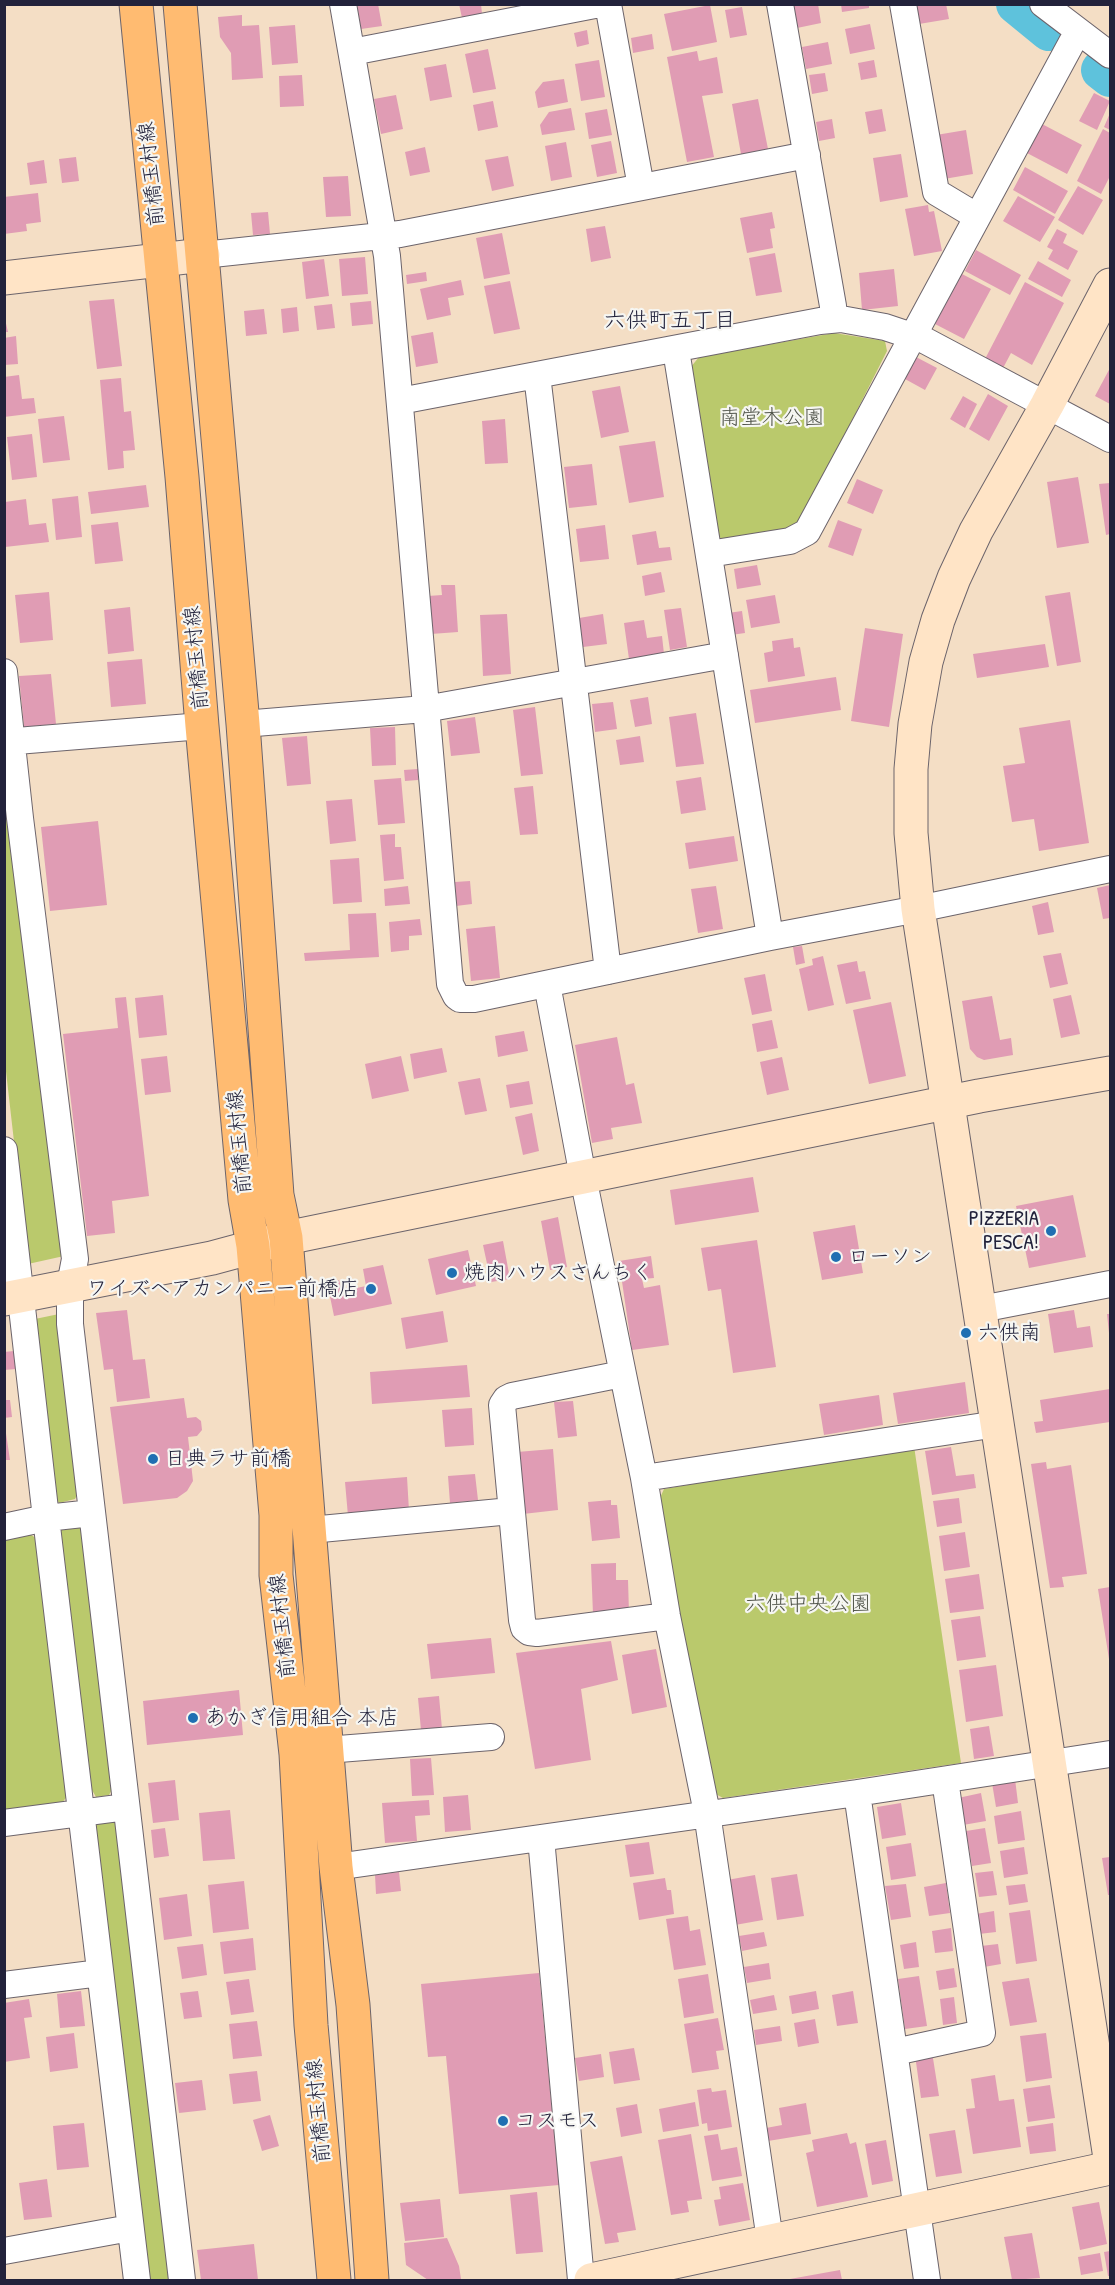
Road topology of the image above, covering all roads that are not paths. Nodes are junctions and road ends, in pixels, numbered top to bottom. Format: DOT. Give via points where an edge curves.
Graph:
graph roads {
  1 [pos="136,4"];
  2 [pos="180,4"];
  3 [pos="343,4"];
  4 [pos="600,4"];
  5 [pos="608,4"];
  6 [pos="780,4"];
  7 [pos="903,4"];
  8 [pos="1043,4"];
  9 [pos="1078,31"];
  10 [pos="352,52"];
  11 [pos="1110,55"];
  12 [pos="807,155"];
  13 [pos="641,187"];
  14 [pos="976,216"];
  15 [pos="384,236"];
  16 [pos="203,255"];
  17 [pos="162,259"];
  18 [pos="4,278"];
  19 [pos="1110,285"];
  20 [pos="833,319"];
  21 [pos="913,336"];
  22 [pos="676,350"];
  23 [pos="537,375"];
  24 [pos="400,401"];
  25 [pos="1047,405"];
  26 [pos="1110,439"];
  27 [pos="708,554"];
  28 [pos="725,655"];
  29 [pos="4,672"];
  30 [pos="574,683"];
  31 [pos="425,709"];
  32 [pos="243,724"];
  33 [pos="202,726"];
  34 [pos="8,741"];
  35 [pos="1110,869"];
  36 [pos="918,909"];
  37 [pos="770,937"];
  38 [pos="608,971"];
  39 [pos="547,984"];
  40 [pos="1110,1073"];
  41 [pos="949,1103"];
  42 [pos="4,1150"];
  43 [pos="583,1177"];
  44 [pos="286,1238"];
  45 [pos="253,1246"];
  46 [pos="1110,1284"];
  47 [pos="70,1285"];
  48 [pos="13,1297"];
  49 [pos="981,1309"];
  50 [pos="622,1374"];
  51 [pos="997,1424"];
  52 [pos="644,1478"];
  53 [pos="511,1511"];
  54 [pos="92,1513"];
  55 [pos="46,1518"];
  56 [pos="4,1527"];
  57 [pos="310,1530"];
  58 [pos="667,1616"];
  59 [pos="491,1737"];
  60 [pos="326,1750"];
  61 [pos="1110,1754"];
  62 [pos="1051,1764"];
  63 [pos="945,1780"];
  64 [pos="857,1793"];
  65 [pos="126,1807"];
  66 [pos="82,1813"];
  67 [pos="707,1813"];
  68 [pos="4,1823"];
  69 [pos="541,1838"];
  70 [pos="336,1867"];
  71 [pos="100,1973"];
  72 [pos="4,1985"];
  73 [pos="895,2052"];
  74 [pos="1110,2158"];
  75 [pos="1110,2168"];
  76 [pos="918,2211"];
  77 [pos="130,2228"];
  78 [pos="770,2240"];
  79 [pos="4,2251"];
  80 [pos="137,2280"];
  81 [pos="182,2280"];
  82 [pos="334,2280"];
  83 [pos="372,2280"];
  84 [pos="581,2280"];
  85 [pos="591,2280"];
  86 [pos="927,2280"];
  1 -- 17 [label="main road, 前橋玉村線"];
  2 -- 16 [label="main road, 前橋玉村線"];
  3 -- 10 [label="street"];
  4 -- 10 [label="street"];
  5 -- 13 [label="street"];
  6 -- 12 [label="street"];
  7 -- 14 [label="street" via="936,192"];
  8 -- 9 [label="street"];
  9 -- 11 [label="street"];
  9 -- 14 [label="street"];
  10 -- 15 [label="street"];
  12 -- 13 [label="street"];
  12 -- 20 [label="street"];
  13 -- 15 [label="street"];
  14 -- 21 [label="street"];
  15 -- 16 [label="street"];
  15 -- 24 [label="street"];
  16 -- 17 [label="street"];
  16 -- 32 [label="main road, 前橋玉村線"];
  17 -- 18 [label="street"];
  17 -- 33 [label="main road, 前橋玉村線"];
  19 -- 25 [label="street"];
  20 -- 21 [label="street"];
  20 -- 22 [label="street"];
  21 -- 25 [label="street" via="939,346"];
  21 -- 27 [label="street" via="807,532 790,541"];
  22 -- 23 [label="street"];
  22 -- 27 [label="street"];
  23 -- 24 [label="street"];
  23 -- 30 [label="street"];
  24 -- 31 [label="street"];
  25 -- 26 [label="street"];
  25 -- 36 [label="street" via="976,531 954,578 926,662 911,769 910,832"];
  27 -- 28 [label="street"];
  28 -- 30 [label="street"];
  28 -- 37 [label="street"];
  29 -- 34 [label="street"];
  30 -- 31 [label="street"];
  30 -- 38 [label="street"];
  31 -- 32 [label="street"];
  31 -- 39 [label="street" via="452,990 460,999 474,999"];
  32 -- 44 [label="main road, 前橋玉村線" via="277,1195"];
  33 -- 34 [label="street"];
  33 -- 45 [label="main road, 前橋玉村線" via="245,1200"];
  34 -- 47 [label="street" via="75,1259"];
  35 -- 36 [label="street"];
  36 -- 37 [label="street"];
  36 -- 41 [label="street"];
  37 -- 38 [label="street"];
  38 -- 39 [label="street"];
  39 -- 43 [label="street"];
  40 -- 41 [label="street"];
  41 -- 43 [label="street"];
  41 -- 49 [label="street"];
  42 -- 48 [label="street"];
  43 -- 44 [label="street"];
  43 -- 50 [label="street"];
  44 -- 45 [label="street"];
  44 -- 57 [label="main road, 前橋玉村線"];
  45 -- 47 [label="street" via="212,1258"];
  45 -- 82 [label="main road, 前橋玉村線" via="276,1515 276,1575 296,1754 311,2025"];
  46 -- 49 [label="street"];
  47 -- 48 [label="street"];
  47 -- 54 [label="street" via="70,1323"];
  48 -- 55 [label="street"];
  49 -- 51 [label="street"];
  50 -- 52 [label="street"];
  50 -- 53 [label="street" via="506,1399 501,1411"];
  51 -- 52 [label="street"];
  51 -- 62 [label="street"];
  52 -- 58 [label="street"];
  53 -- 57 [label="street"];
  53 -- 58 [label="street" via="522,1620 529,1632"];
  54 -- 55 [label="street"];
  54 -- 65 [label="street"];
  55 -- 56 [label="street"];
  55 -- 66 [label="street"];
  57 -- 60 [label="main road, 前橋玉村線"];
  58 -- 67 [label="street"];
  59 -- 60 [label="street"];
  60 -- 70 [label="main road, 前橋玉村線"];
  61 -- 62 [label="street"];
  62 -- 63 [label="street"];
  62 -- 74 [label="street"];
  63 -- 64 [label="street"];
  63 -- 73 [label="street" via="982,2033"];
  64 -- 67 [label="street"];
  64 -- 73 [label="street"];
  65 -- 66 [label="street"];
  65 -- 81 [label="street"];
  66 -- 68 [label="street"];
  66 -- 71 [label="street"];
  67 -- 69 [label="street"];
  67 -- 78 [label="street"];
  69 -- 70 [label="street"];
  69 -- 84 [label="street"];
  70 -- 83 [label="main road, 前橋玉村線" via="353,2005"];
  71 -- 72 [label="street"];
  71 -- 77 [label="street"];
  73 -- 76 [label="street"];
  75 -- 76 [label="street"];
  76 -- 78 [label="street"];
  76 -- 86 [label="street"];
  77 -- 79 [label="street"];
  77 -- 80 [label="street"];
  78 -- 85 [label="street"];
}
